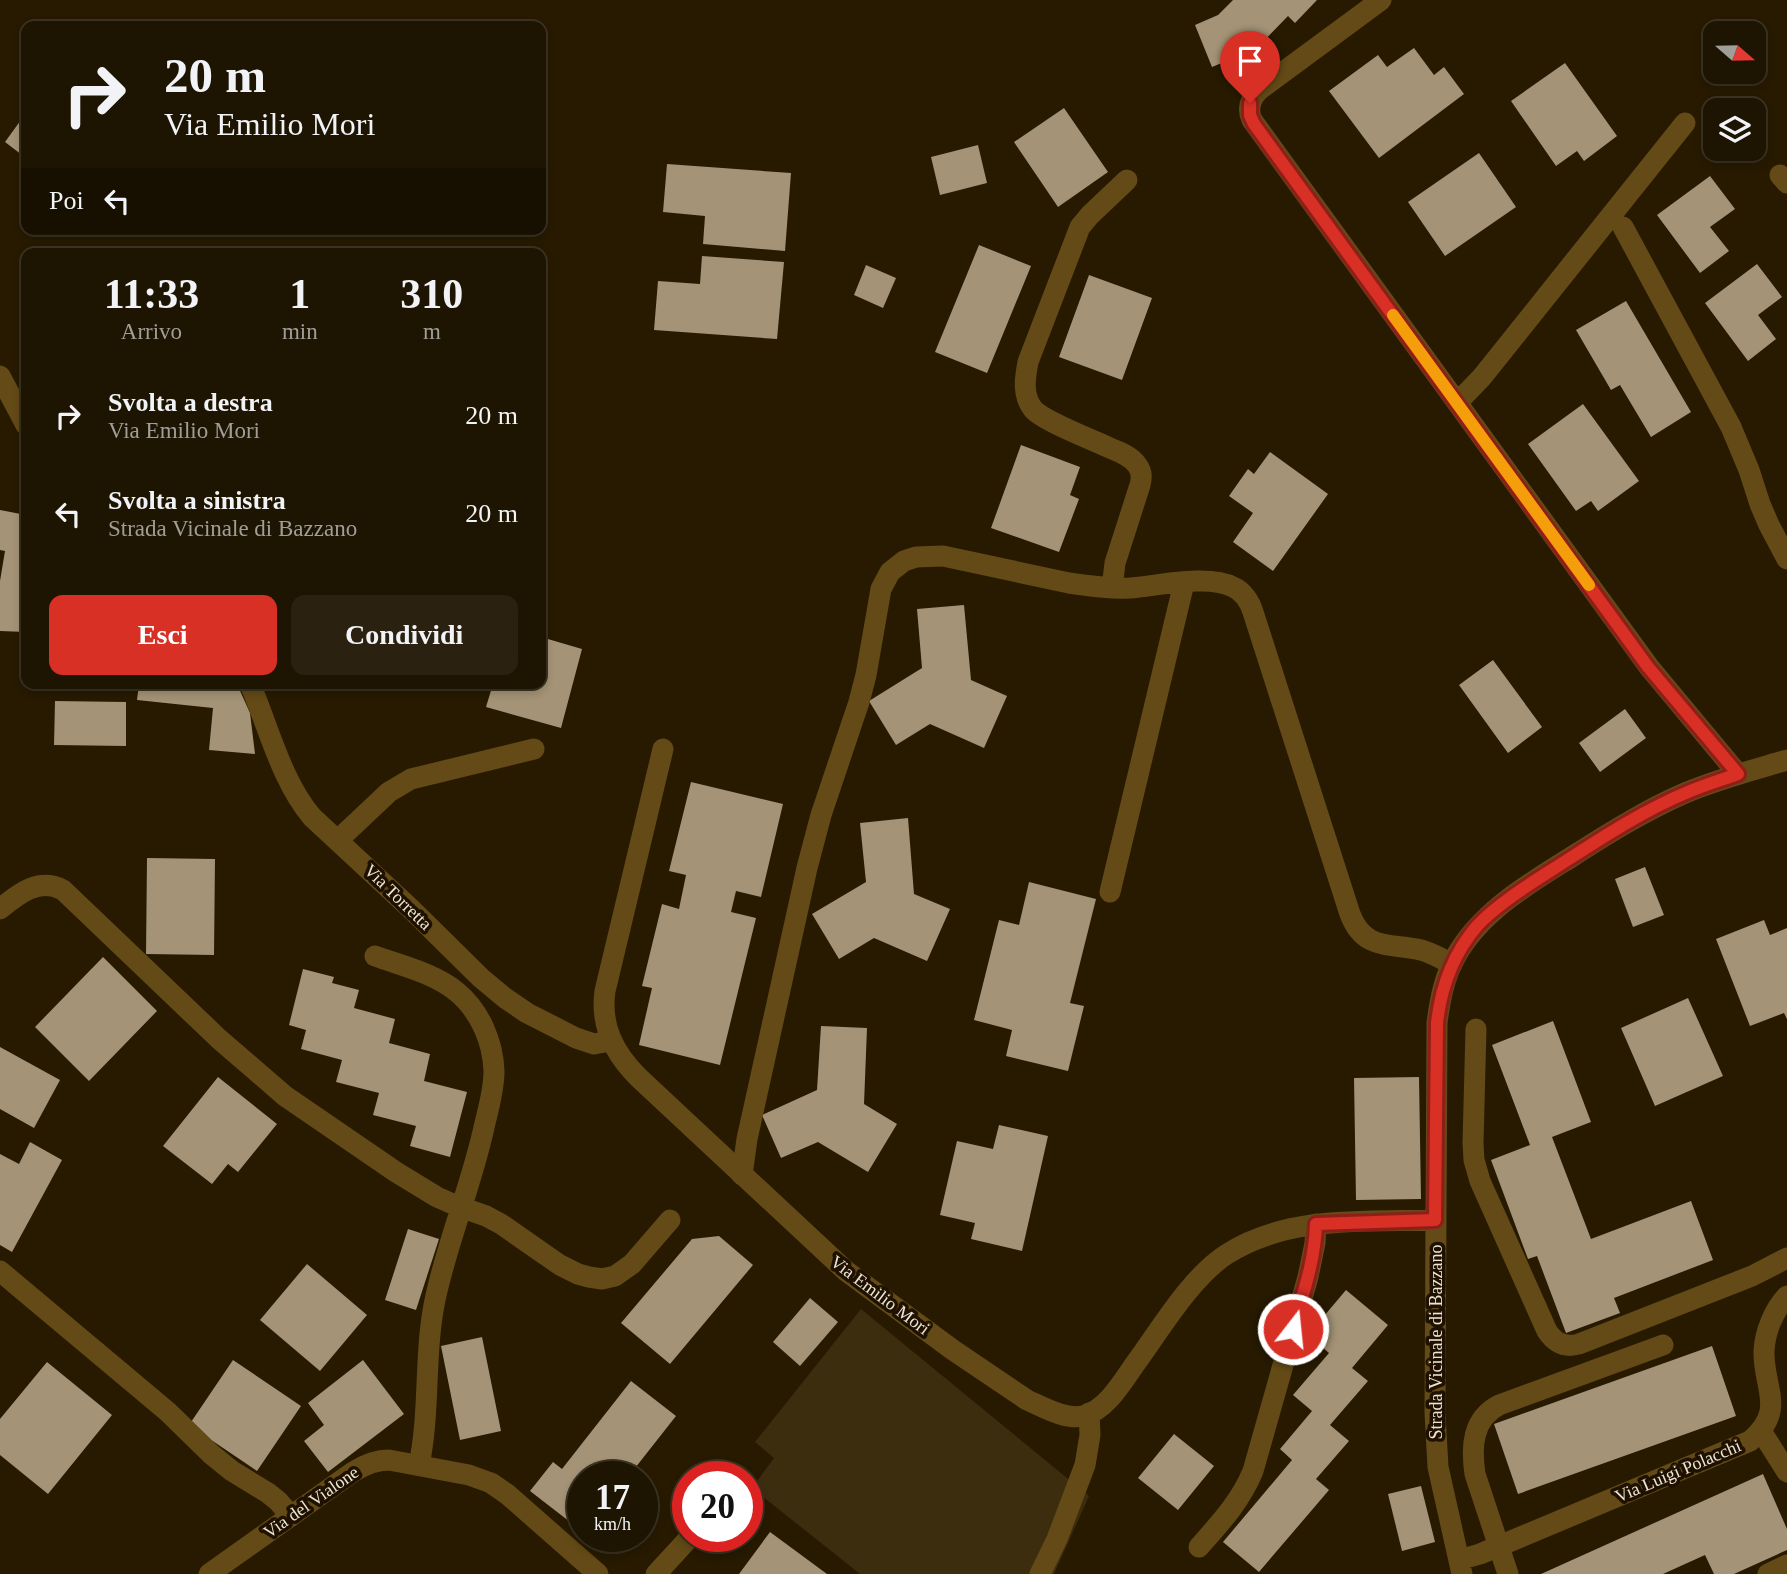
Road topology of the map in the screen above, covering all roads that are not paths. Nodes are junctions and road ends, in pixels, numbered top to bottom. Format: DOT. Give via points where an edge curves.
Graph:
graph roads {
  1 [pos="1381,0"];
  2 [pos="1685,123"];
  3 [pos="1127,180"];
  4 [pos="1623,228"];
  5 [pos="0,376"];
  6 [pos="1457,403"];
  7 [pos="21,416"];
  8 [pos="1787,559"];
  9 [pos="1184,583"];
  10 [pos="1112,588"];
  11 [pos="252,689"];
  12 [pos="663,749"];
  13 [pos="534,750"];
  14 [pos="1787,760"];
  15 [pos="1738,774"];
  16 [pos="338,840"];
  17 [pos="1111,892"];
  18 [pos="0,909"];
  19 [pos="375,956"];
  20 [pos="1452,964"];
  21 [pos="1476,1029"];
  22 [pos="610,1041"];
  23 [pos="742,1175"];
  24 [pos="461,1208"];
  25 [pos="670,1220"];
  26 [pos="1435,1220"];
  27 [pos="1316,1224"];
  28 [pos="1787,1258"];
  29 [pos="0,1271"];
  30 [pos="1787,1296"];
  31 [pos="1663,1345"];
  32 [pos="1089,1413"];
  33 [pos="1761,1431"];
  34 [pos="419,1465"];
  35 [pos="1787,1472"];
  36 [pos="291,1516"];
  37 [pos="1499,1546"];
  38 [pos="1199,1547"];
  39 [pos="676,1552"];
  40 [pos="1787,1565"];
  41 [pos="1460,1567"];
  42 [pos="209,1574"];
  43 [pos="598,1574"];
  44 [pos="656,1574"];
  45 [pos="1041,1574"];
  46 [pos="1508,1574"];
  47 [pos="1768,1574"];
  1 -- 6 [label="street" via="1259,90 1250,103 1250,115"];
  2 -- 6 [label="street"];
  3 -- 10 [label="street" via="1076,235 1024,379 1037,413 1126,455 1140,469 1142,479 1115,563"];
  4 -- 8 [label="street" via="1734,433 1764,515"];
  5 -- 7 [label="street"];
  6 -- 15 [label="street" via="1648,667"];
  9 -- 10 [label="street"];
  9 -- 17 [label="street"];
  9 -- 20 [label="street" via="1229,585 1251,605 1356,927 1373,942 1421,950"];
  10 -- 23 [label="street" via="943,556 904,561 887,577 859,702 807,868"];
  11 -- 16 [label="street, Via Torretta" via="292,787 309,813"];
  12 -- 22 [label="street, Via Emilio Mori" via="605,991 603,1010"];
  13 -- 16 [label="street" via="411,779 389,792"];
  14 -- 15 [label="street, Strada Vicinale di Bazzano"];
  15 -- 20 [label="street, Strada Vicinale di Bazzano" via="1658,806 1541,877 1486,918"];
  16 -- 22 [label="street, Via Torretta" via="505,998 576,1038 594,1044"];
  18 -- 24 [label="street" via="37,885 63,890 285,1096 396,1172"];
  19 -- 24 [label="street" via="440,980 455,991 471,1006 489,1044 492,1090"];
  20 -- 26 [label="street, Strada Vicinale di Bazzano" via="1437,1023"];
  21 -- 28 [label="street" via="1476,1167 1552,1338 1570,1346 1579,1344 1758,1274"];
  22 -- 23 [label="street, Via Emilio Mori" via="638,1077"];
  23 -- 32 [label="street, Via Emilio Mori" via="846,1271 953,1350 1039,1406 1068,1416"];
  24 -- 25 [label="street" via="501,1224 569,1270 596,1278 615,1276 626,1269"];
  24 -- 34 [label="street" via="431,1321"];
  26 -- 27 [label="street"];
  26 -- 41 [label="street, Strada Vicinale di Bazzano" via="1436,1445"];
  27 -- 32 [label="street" via="1276,1233 1219,1260 1192,1288 1113,1394"];
  27 -- 38 [label="street" via="1308,1277 1253,1471 1232,1509"];
  29 -- 36 [label="street" via="168,1412 211,1454 268,1493"];
  30 -- 33 [label="street, Via Luigi Polacchi" via="1766,1338 1772,1405"];
  31 -- 37 [label="street" via="1486,1412 1475,1437 1472,1461"];
  32 -- 45 [label="street" via="1085,1465"];
  33 -- 35 [label="street"];
  33 -- 37 [label="street, Via Luigi Polacchi" via="1745,1443"];
  34 -- 36 [label="street, Via del Vialone" via="388,1460 365,1464"];
  34 -- 43 [label="street, Via del Vialone" via="491,1483"];
  36 -- 42 [label="street, Via del Vialone"];
  37 -- 41 [label="street, Via Luigi Polacchi"];
  37 -- 46 [label="street"];
  39 -- 44 [label="street"];
  40 -- 47 [label="street"];
}
